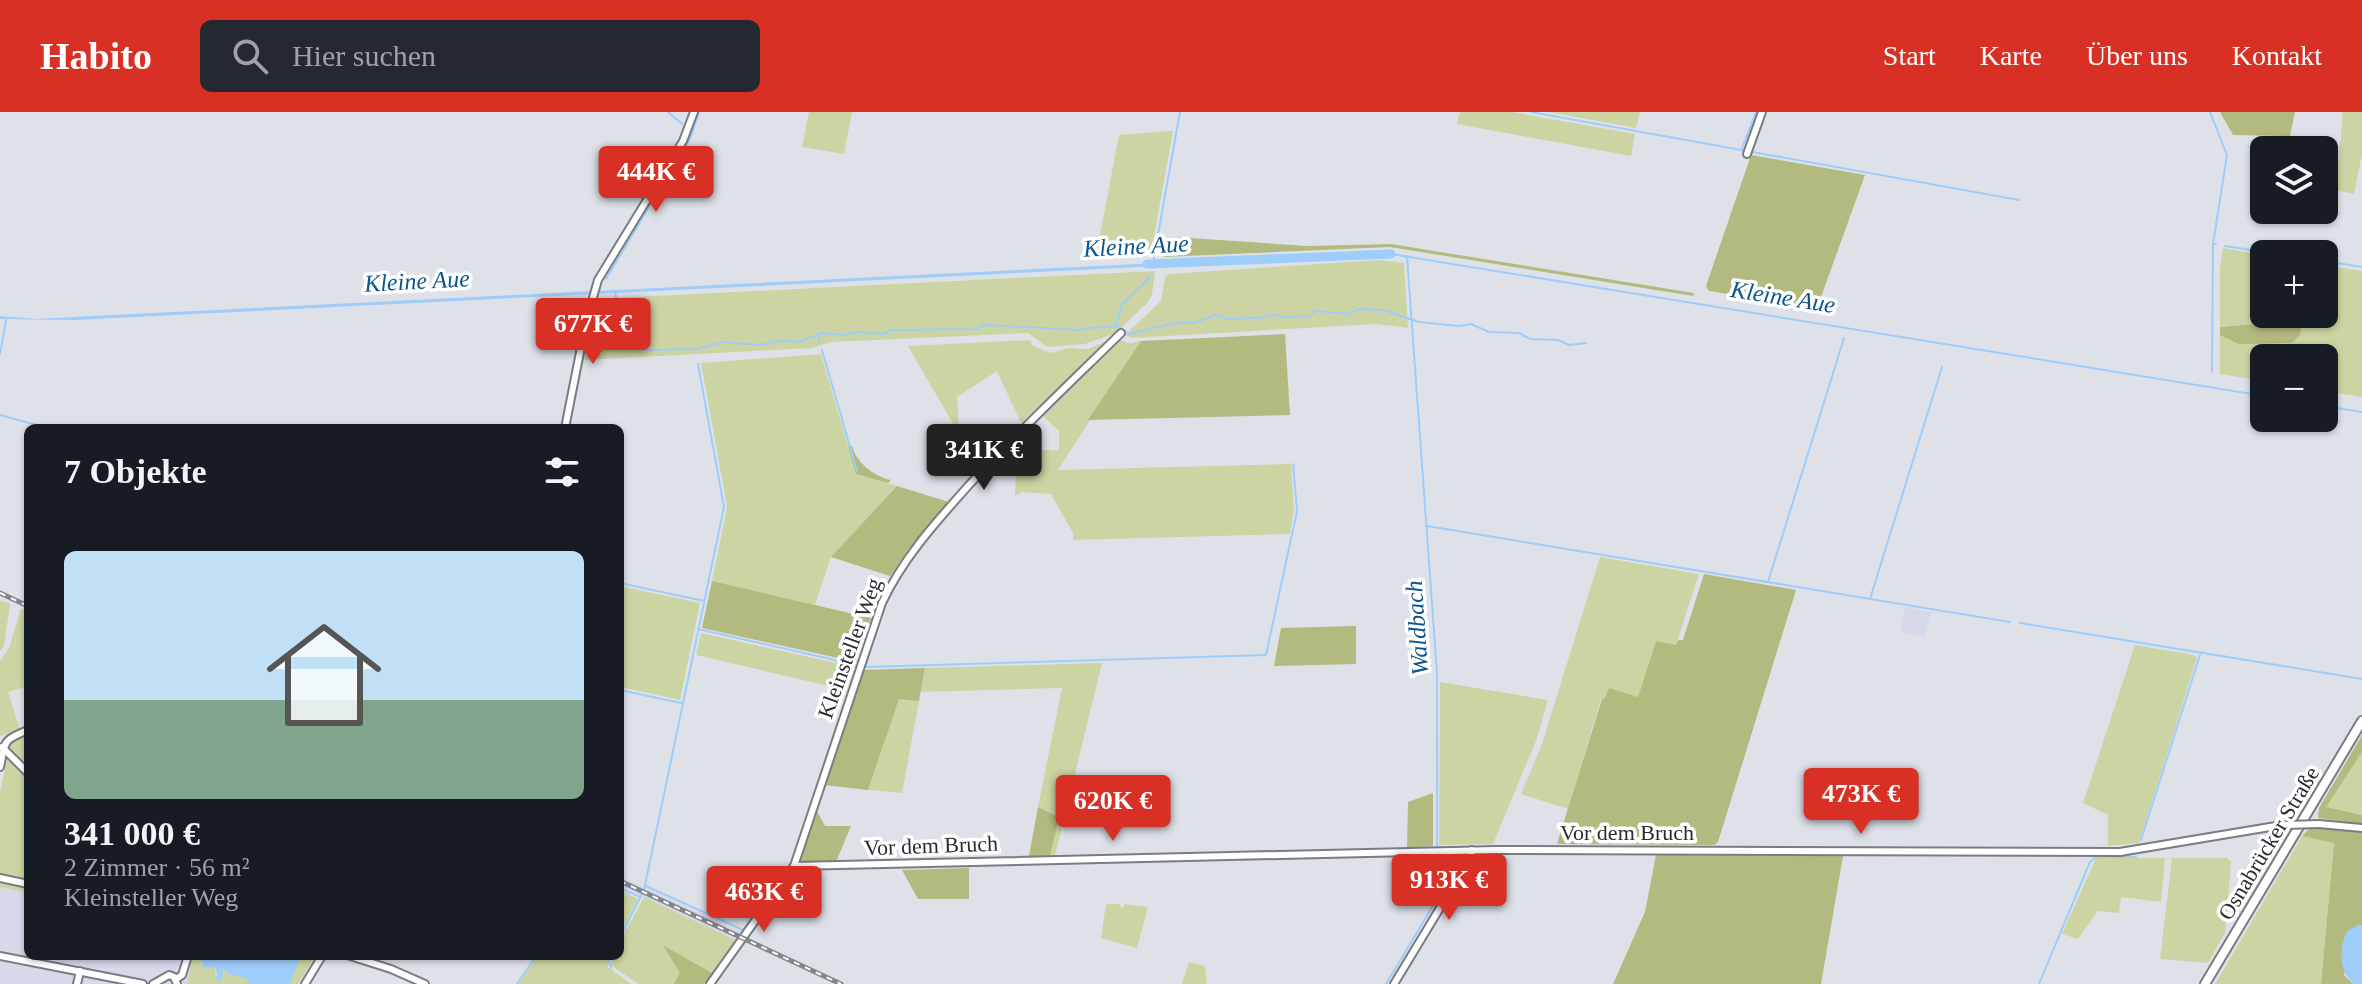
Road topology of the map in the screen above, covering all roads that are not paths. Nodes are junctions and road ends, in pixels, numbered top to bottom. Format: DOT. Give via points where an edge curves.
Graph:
graph roads {
  1 [pos="694,112"];
  2 [pos="1762,112"];
  3 [pos="1748,151"];
  4 [pos="1121,333"];
  5 [pos="566,424"];
  6 [pos="2362,721"];
  7 [pos="24,732"];
  8 [pos="1,746"];
  9 [pos="0,767"];
  10 [pos="24,769"];
  11 [pos="2362,828"];
  12 [pos="1472,850"];
  13 [pos="794,866"];
  14 [pos="0,878"];
  15 [pos="24,883"];
  16 [pos="0,956"];
  17 [pos="187,960"];
  18 [pos="320,960"];
  19 [pos="363,960"];
  20 [pos="80,971"];
  21 [pos="177,982"];
  22 [pos="77,984"];
  23 [pos="143,984"];
  24 [pos="153,984"];
  25 [pos="305,984"];
  26 [pos="425,984"];
  27 [pos="710,984"];
  28 [pos="1394,984"];
  29 [pos="2205,984"];
  1 -- 5 [label="street" via="595,288"];
  2 -- 3 [label="street"];
  4 -- 13 [label="street, Kleinsteller Weg" via="1024,426 895,574"];
  6 -- 29 [label="main road, Osnabrücker Straße"];
  7 -- 8 [label="street"];
  8 -- 9 [label="street"];
  8 -- 10 [label="street"];
  11 -- 12 [label="street, Vor dem Bruch, bridge" via="2282,825 2120,852"];
  12 -- 13 [label="street, Vor dem Bruch"];
  12 -- 28 [label="street"];
  13 -- 27 [label="street, Kleinsteller Weg"];
  14 -- 15 [label="street"];
  16 -- 20 [label="street"];
  17 -- 21 [label="street"];
  18 -- 25 [label="street"];
  19 -- 26 [label="street"];
  20 -- 22 [label="street"];
  20 -- 23 [label="street"];
  21 -- 24 [label="street" via="169,975"];
}
